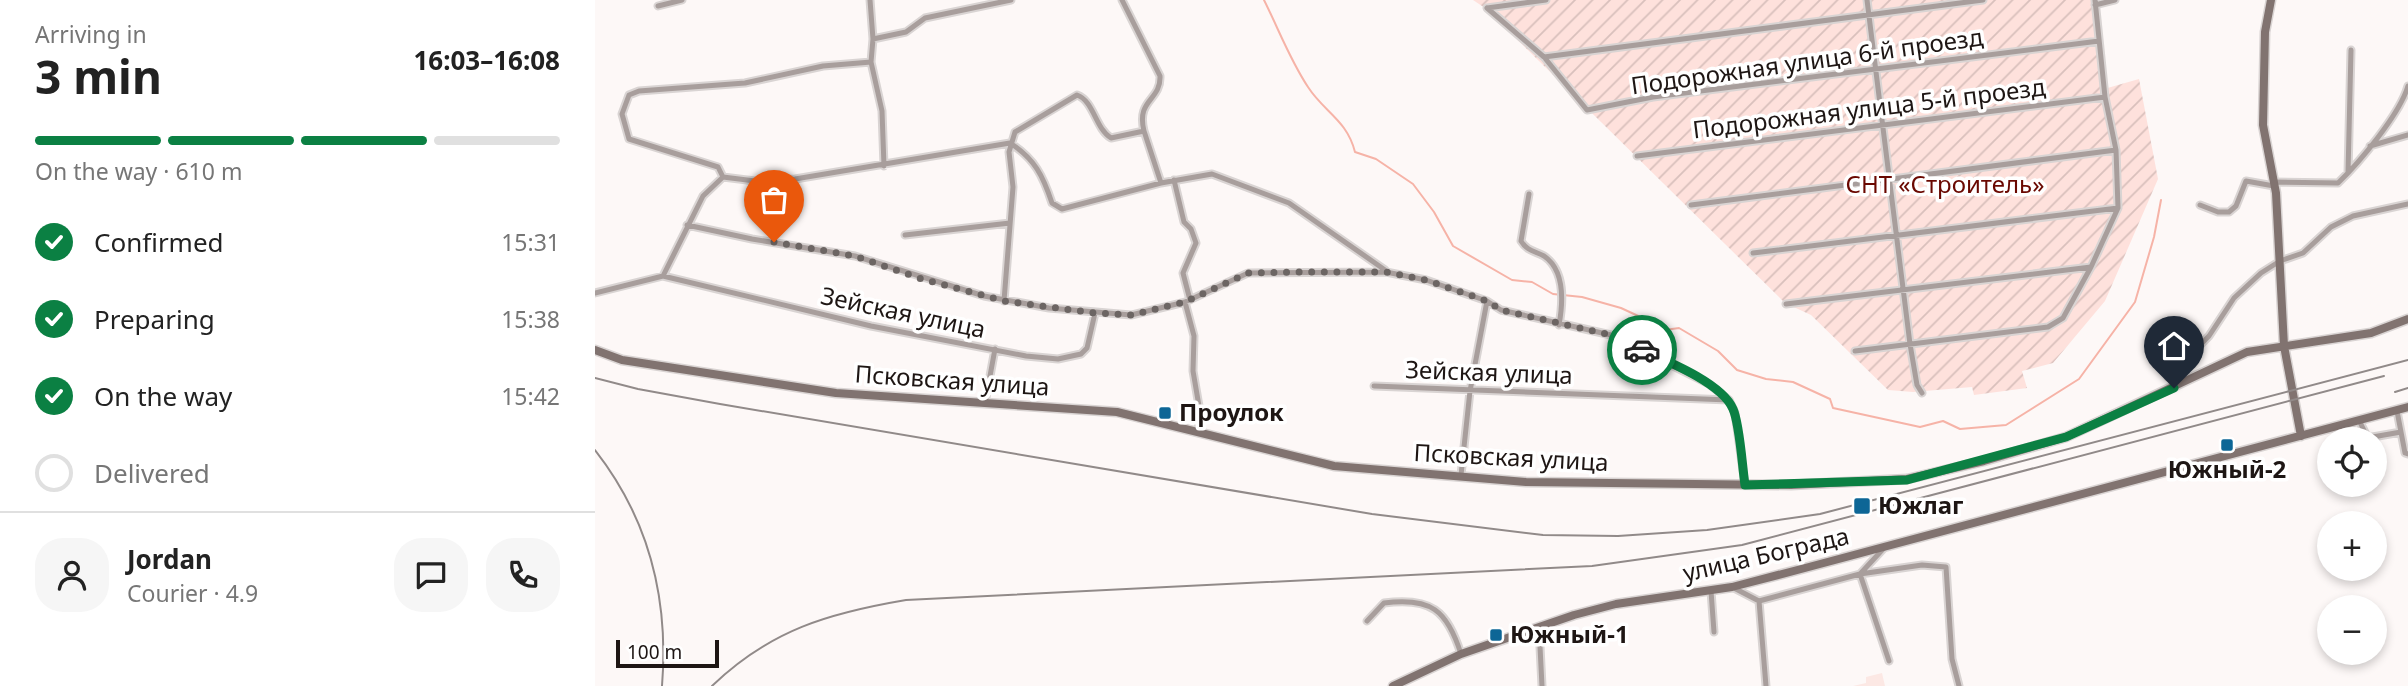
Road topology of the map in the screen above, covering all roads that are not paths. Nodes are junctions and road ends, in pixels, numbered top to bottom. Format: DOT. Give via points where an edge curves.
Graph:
graph roads {
  1 [pos="682,0"];
  2 [pos="870,0"];
  3 [pos="1010,0"];
  4 [pos="1122,0"];
  5 [pos="1546,0"];
  6 [pos="1867,0"];
  7 [pos="1983,0"];
  8 [pos="2115,0"];
  9 [pos="2271,0"];
  10 [pos="2095,2"];
  11 [pos="658,6"];
  12 [pos="1869,15"];
  13 [pos="873,39"];
  14 [pos="2099,41"];
  15 [pos="2351,50"];
  16 [pos="1544,57"];
  17 [pos="871,62"];
  18 [pos="1877,69"];
  19 [pos="2408,86"];
  20 [pos="2105,97"];
  21 [pos="1882,125"];
  22 [pos="1144,131"];
  23 [pos="2408,135"];
  24 [pos="1010,144"];
  25 [pos="2367,147"];
  26 [pos="2116,150"];
  27 [pos="1637,156"];
  28 [pos="884,166"];
  29 [pos="2348,173"];
  30 [pos="723,177"];
  31 [pos="1889,179"];
  32 [pos="1174,180"];
  33 [pos="1161,183"];
  34 [pos="2274,184"];
  35 [pos="1529,194"];
  36 [pos="2408,204"];
  37 [pos="1691,205"];
  38 [pos="2200,205"];
  39 [pos="2118,208"];
  40 [pos="1010,223"];
  41 [pos="687,225"];
  42 [pos="1897,233"];
  43 [pos="905,235"];
  44 [pos="1753,253"];
  45 [pos="2280,261"];
  46 [pos="2091,267"];
  47 [pos="1386,272"];
  48 [pos="663,276"];
  49 [pos="1904,289"];
  50 [pos="595,293"];
  51 [pos="1004,301"];
  52 [pos="1188,301"];
  53 [pos="1487,301"];
  54 [pos="1786,304"];
  55 [pos="1095,313"];
  56 [pos="2408,319"];
  57 [pos="1559,325"];
  58 [pos="1910,345"];
  59 [pos="2284,346"];
  60 [pos="995,349"];
  61 [pos="595,350"];
  62 [pos="1855,351"];
  63 [pos="2168,377"];
  64 [pos="1374,386"];
  65 [pos="1470,391"];
  66 [pos="1922,393"];
  67 [pos="1729,400"];
  68 [pos="985,403"];
  69 [pos="2408,407"];
  70 [pos="2397,411"];
  71 [pos="2359,420"];
  72 [pos="2362,427"];
  73 [pos="1198,432"];
  74 [pos="2401,432"];
  75 [pos="2387,435"];
  76 [pos="2301,436"];
  77 [pos="2408,454"];
  78 [pos="1461,475"];
  79 [pos="1745,485"];
  80 [pos="1885,547"];
  81 [pos="1860,574"];
  82 [pos="1731,587"];
  83 [pos="1711,591"];
  84 [pos="1759,601"];
  85 [pos="1367,621"];
  86 [pos="1539,627"];
  87 [pos="1714,632"];
  88 [pos="1461,654"];
  89 [pos="1889,661"];
  90 [pos="1393,686"];
  91 [pos="1542,686"];
  92 [pos="1766,686"];
  93 [pos="1959,686"];
  1 -- 11 [label="street"];
  2 -- 13 [label="street"];
  3 -- 13 [label="street" via="925,18 906,32"];
  4 -- 22 [label="street" via="1160,76 1158,90 1141,112"];
  5 -- 16 [label="street" via="1487,8"];
  6 -- 12 [label="street"];
  7 -- 12 [label="street"];
  8 -- 10 [label="street"];
  9 -- 34 [label="street" via="2265,25 2263,124"];
  10 -- 14 [label="street"];
  12 -- 16 [label="street"];
  12 -- 18 [label="street"];
  13 -- 17 [label="street"];
  14 -- 18 [label="street, Подорожная улица 6-й проезд"];
  14 -- 20 [label="street"];
  15 -- 29 [label="street"];
  16 -- 18 [label="street, Подорожная улица 6-й проезд" via="1587,110 1653,97"];
  17 -- 28 [label="street" via="882,110"];
  17 -- 30 [label="street" via="823,66 745,83 629,95 622,114 629,138 704,161 718,167"];
  18 -- 21 [label="street"];
  19 -- 25 [label="street" via="2389,122"];
  20 -- 21 [label="street, Подорожная улица 5-й проезд"];
  20 -- 26 [label="street"];
  21 -- 27 [label="street, Подорожная улица 5-й проезд"];
  21 -- 31 [label="street"];
  22 -- 24 [label="street" via="1111,138 1077,95 1015,132"];
  22 -- 33 [label="street"];
  23 -- 25 [label="street"];
  24 -- 28 [label="street"];
  24 -- 33 [label="street" via="1026,153 1041,171 1052,203 1062,209"];
  24 -- 40 [label="street"];
  25 -- 29 [label="street"];
  26 -- 31 [label="street"];
  26 -- 39 [label="street"];
  28 -- 30 [label="street" via="762,182"];
  29 -- 34 [label="street" via="2338,183"];
  30 -- 41 [label="street" via="703,196"];
  31 -- 37 [label="street"];
  31 -- 42 [label="street"];
  32 -- 33 [label="street"];
  32 -- 47 [label="street" via="1212,174 1289,203"];
  32 -- 52 [label="street" via="1184,222 1197,246 1183,273"];
  34 -- 38 [label="street" via="2246,181 2229,212"];
  34 -- 45 [label="street"];
  35 -- 57 [label="street" via="1521,241 1549,261 1562,286"];
  36 -- 45 [label="street" via="2353,216 2331,227 2303,253"];
  39 -- 42 [label="street"];
  39 -- 46 [label="street"];
  40 -- 43 [label="street"];
  40 -- 51 [label="street"];
  41 -- 48 [label="street"];
  41 -- 51 [label="street" via="855,256"];
  42 -- 44 [label="street"];
  42 -- 49 [label="street"];
  45 -- 59 [label="street"];
  45 -- 63 [label="street" via="2234,298 2209,336"];
  46 -- 49 [label="street"];
  46 -- 58 [label="street" via="2063,318 2048,327"];
  47 -- 52 [label="street" via="1248,273"];
  47 -- 53 [label="street"];
  48 -- 50 [label="street, Зейская улица"];
  48 -- 60 [label="street, Зейская улица" via="871,326"];
  49 -- 54 [label="street"];
  49 -- 58 [label="street"];
  51 -- 55 [label="street"];
  52 -- 55 [label="street" via="1131,315"];
  52 -- 73 [label="street" via="1200,412"];
  53 -- 57 [label="street" via="1501,310"];
  53 -- 65 [label="street"];
  55 -- 60 [label="street, Зейская улица" via="1090,340 1081,354 1058,359"];
  56 -- 59 [label="street, Псковская улица" via="2371,333"];
  57 -- 67 [label="street" via="1611,335"];
  58 -- 62 [label="street"];
  58 -- 66 [label="street"];
  59 -- 76 [label="street"];
  59 -- 79 [label="street, Псковская улица" via="2248,352 2066,437 1984,461 1907,480"];
  60 -- 68 [label="street"];
  61 -- 68 [label="street, Псковская улица" via="622,360 836,393"];
  64 -- 65 [label="street, Зейская улица"];
  65 -- 67 [label="street, Зейская улица"];
  65 -- 78 [label="street"];
  67 -- 79 [label="street" via="1735,412"];
  68 -- 73 [label="street, Псковская улица" via="1117,412"];
  69 -- 70 [label="street, улица Бограда"];
  70 -- 71 [label="street, улица Бограда"];
  70 -- 74 [label="street"];
  71 -- 72 [label="street"];
  71 -- 76 [label="street, улица Бограда"];
  73 -- 78 [label="street, Псковская улица" via="1334,466"];
  74 -- 75 [label="street"];
  74 -- 77 [label="street"];
  76 -- 80 [label="street, улица Бограда"];
  78 -- 79 [label="street, Псковская улица" via="1538,483"];
  80 -- 81 [label="street"];
  80 -- 82 [label="street, улица Бограда"];
  81 -- 84 [label="street"];
  81 -- 89 [label="street"];
  81 -- 93 [label="street" via="1922,565 1946,567 1952,659"];
  82 -- 83 [label="street, улица Бограда"];
  82 -- 84 [label="street"];
  83 -- 86 [label="street, улица Бограда" via="1616,604"];
  83 -- 87 [label="street"];
  84 -- 92 [label="street"];
  85 -- 88 [label="street" via="1384,603 1428,604 1446,618"];
  86 -- 88 [label="street, улица Бограда"];
  86 -- 91 [label="street"];
  88 -- 90 [label="street, улица Бограда"];
}
